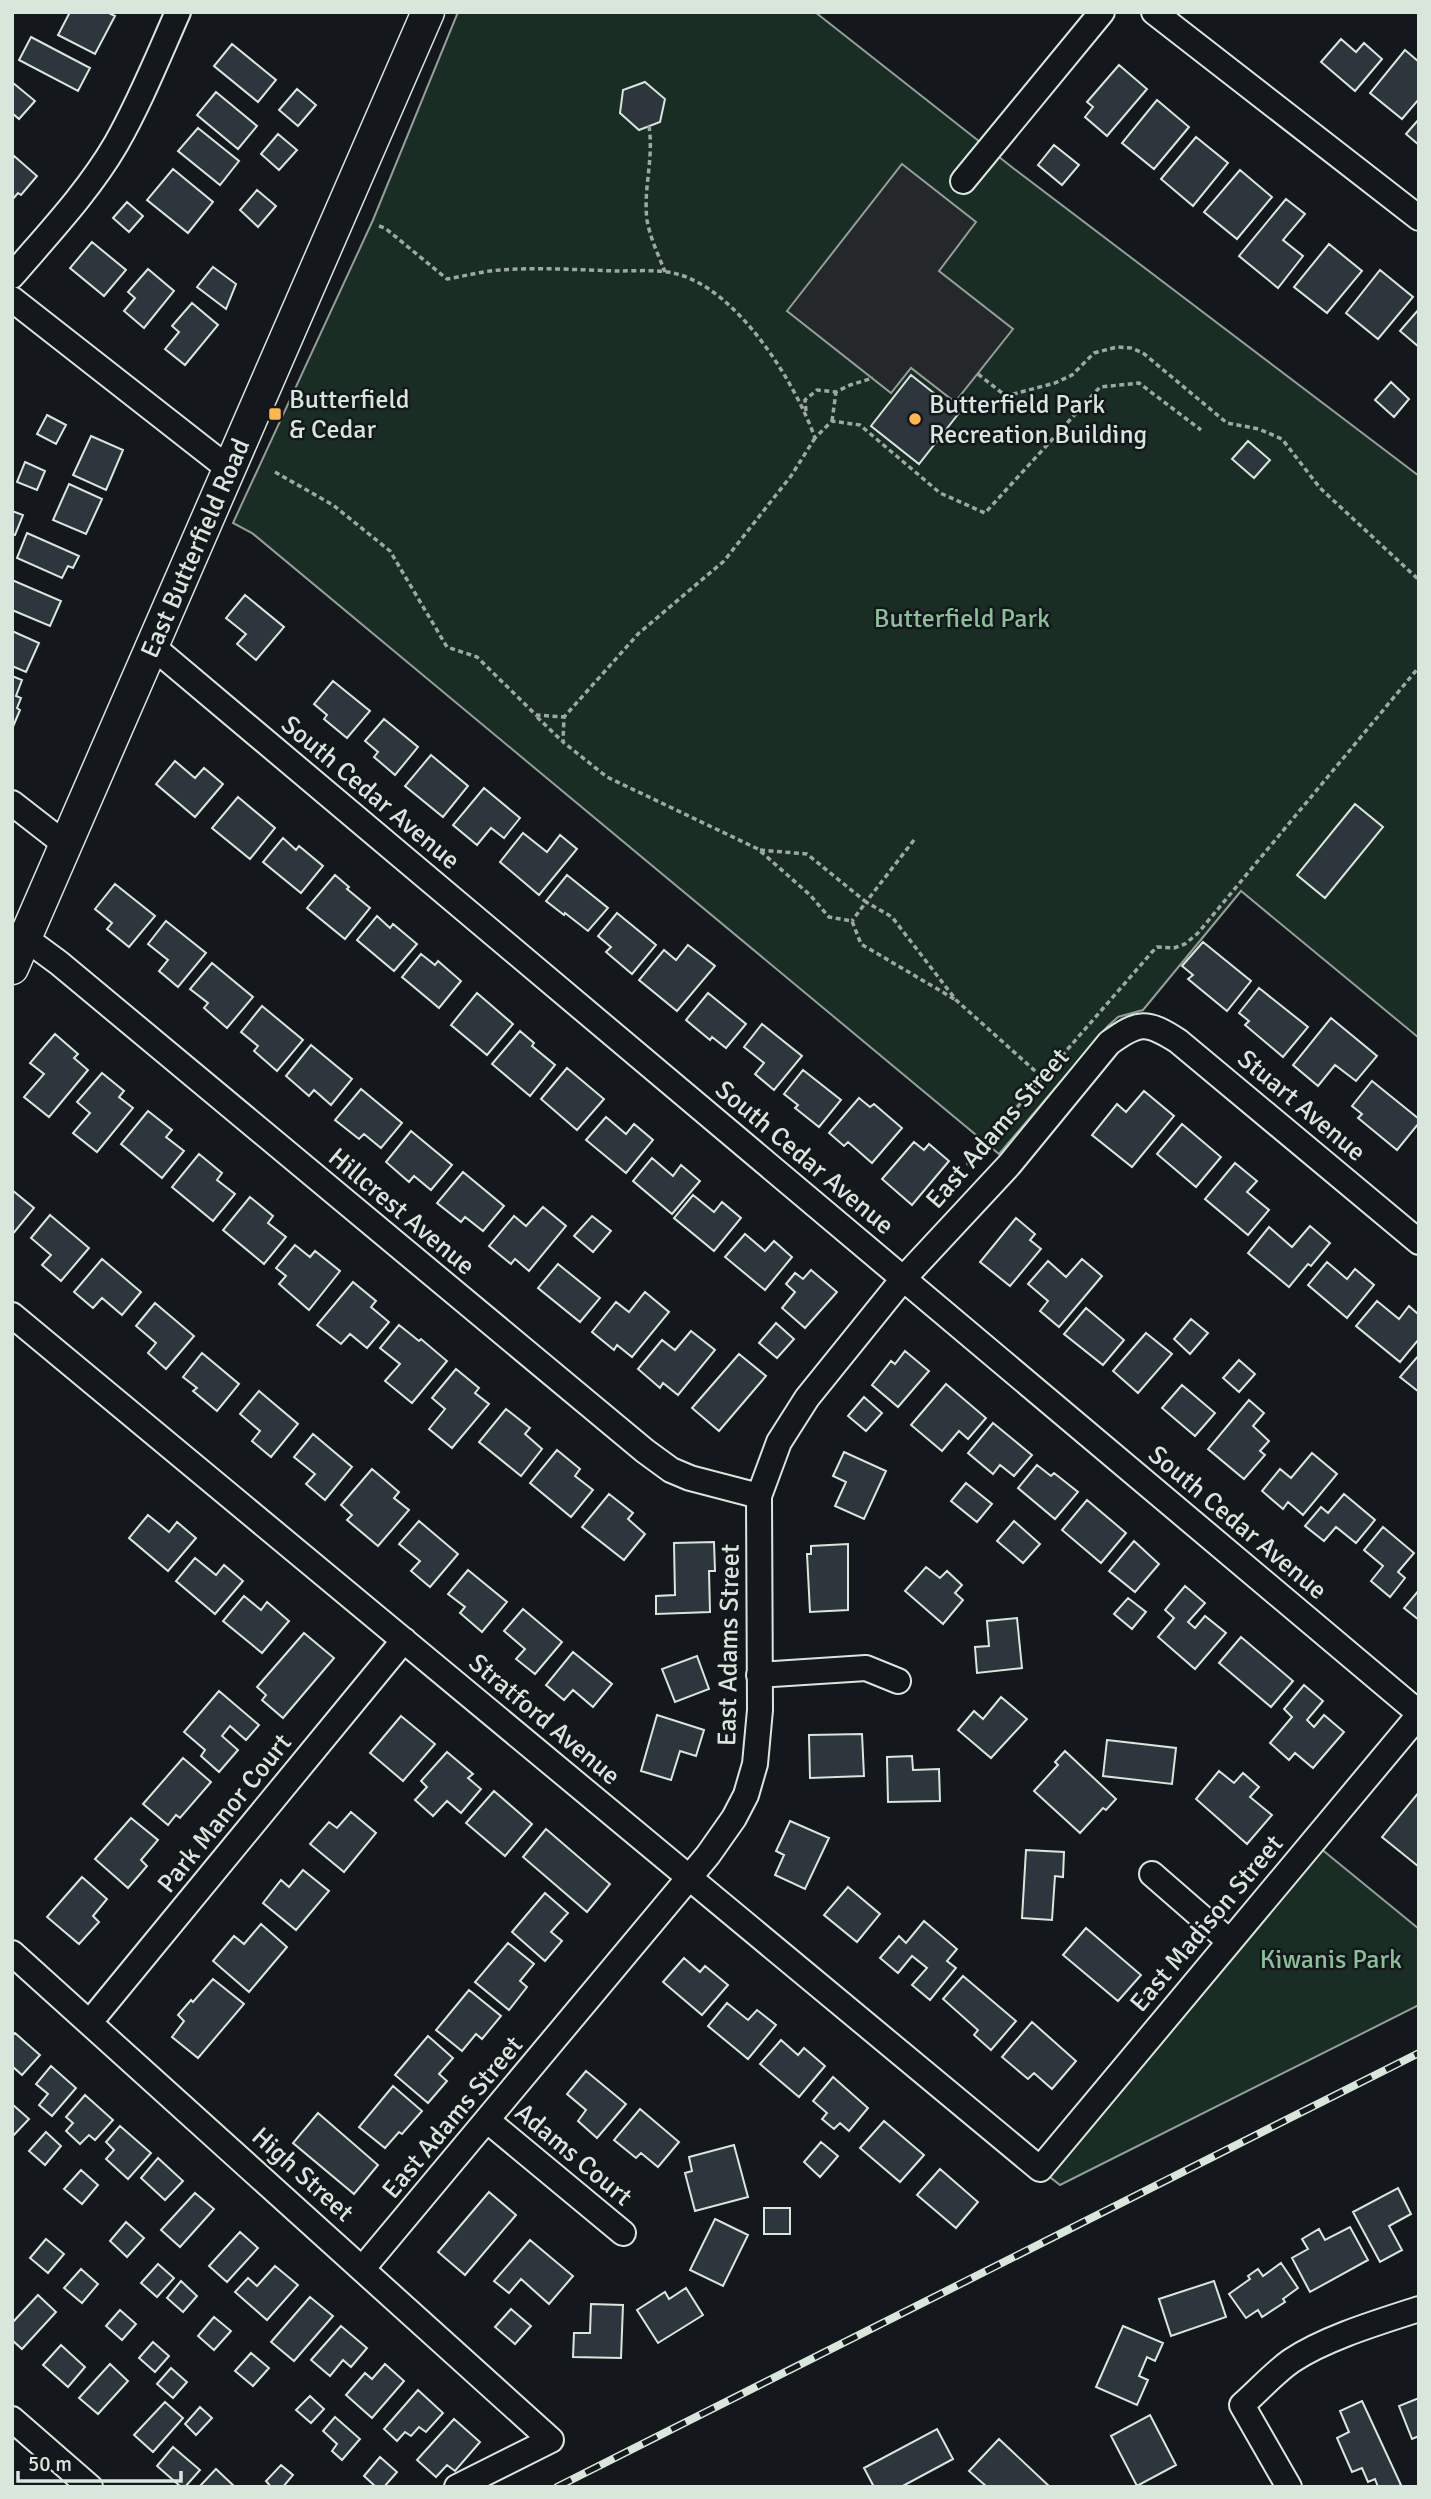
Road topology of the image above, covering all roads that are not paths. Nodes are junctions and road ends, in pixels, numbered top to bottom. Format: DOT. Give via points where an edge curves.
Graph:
graph roads {
  1 [pos="178,12"];
  2 [pos="428,12"];
  3 [pos="1102,12"];
  4 [pos="1154,12"];
  5 [pos="963,181"];
  6 [pos="1419,218"];
  7 [pos="12,276"];
  8 [pos="12,299"];
  9 [pos="229,470"];
  10 [pos="152,646"];
  11 [pos="12,803"];
  12 [pos="66,845"];
  13 [pos="26,938"];
  14 [pos="12,968"];
  15 [pos="1140,1026"];
  16 [pos="1419,1242"];
  17 [pos="903,1279"];
  18 [pos="12,1315"];
  19 [pos="759,1496"];
  20 [pos="404,1640"];
  21 [pos="759,1675"];
  22 [pos="898,1681"];
  23 [pos="1419,1714"];
  24 [pos="1152,1874"];
  25 [pos="689,1878"];
  26 [pos="1229,1941"];
  27 [pos="12,1953"];
  28 [pos="90,2022"];
  29 [pos="488,2121"];
  30 [pos="1040,2169"];
  31 [pos="623,2233"];
  32 [pos="363,2268"];
  33 [pos="1419,2309"];
  34 [pos="12,2419"];
  35 [pos="90,2487"];
  36 [pos="457,2487"];
  37 [pos="1289,2487"];
  1 -- 7 [label="street" via="115,146"];
  2 -- 9 [label="main road, East Butterfield Road"];
  3 -- 5 [label="street"];
  4 -- 6 [label="street"];
  8 -- 9 [label="street"];
  9 -- 10 [label="main road, East Butterfield Road"];
  10 -- 12 [label="main road, East Butterfield Road"];
  10 -- 17 [label="street, South Cedar Avenue"];
  11 -- 12 [label="street"];
  12 -- 13 [label="main road, East Butterfield Road"];
  13 -- 14 [label="main road, East Butterfield Road"];
  13 -- 19 [label="street, Hillcrest Avenue" via="645,1451 690,1478"];
  15 -- 16 [label="street, Stuart Avenue" via="1178,1041"];
  15 -- 17 [label="street, East Adams Street" via="1109,1043 1009,1165"];
  17 -- 19 [label="street, East Adams Street" via="791,1421"];
  17 -- 23 [label="street, South Cedar Avenue"];
  18 -- 20 [label="street, Stratford Avenue"];
  19 -- 21 [label="street, East Adams Street"];
  20 -- 25 [label="street, Stratford Avenue"];
  20 -- 28 [label="street, Park Manor Court"];
  21 -- 22 [label="street" via="866,1668"];
  21 -- 25 [label="street, East Adams Street" via="758,1748 746,1795"];
  23 -- 26 [label="street, East Madison Street"];
  24 -- 26 [label="street"];
  25 -- 29 [label="street, East Adams Street"];
  25 -- 30 [label="street, Stratford Avenue"];
  26 -- 30 [label="street, East Madison Street"];
  27 -- 28 [label="street, High Street"];
  28 -- 32 [label="street, High Street"];
  29 -- 31 [label="street, Adams Court"];
  29 -- 32 [label="street, East Adams Street"];
  32 -- 36 [label="street, High Street" via="551,2440"];
  33 -- 37 [label="street" via="1291,2361 1242,2405"];
  34 -- 35 [label="street"];
}
